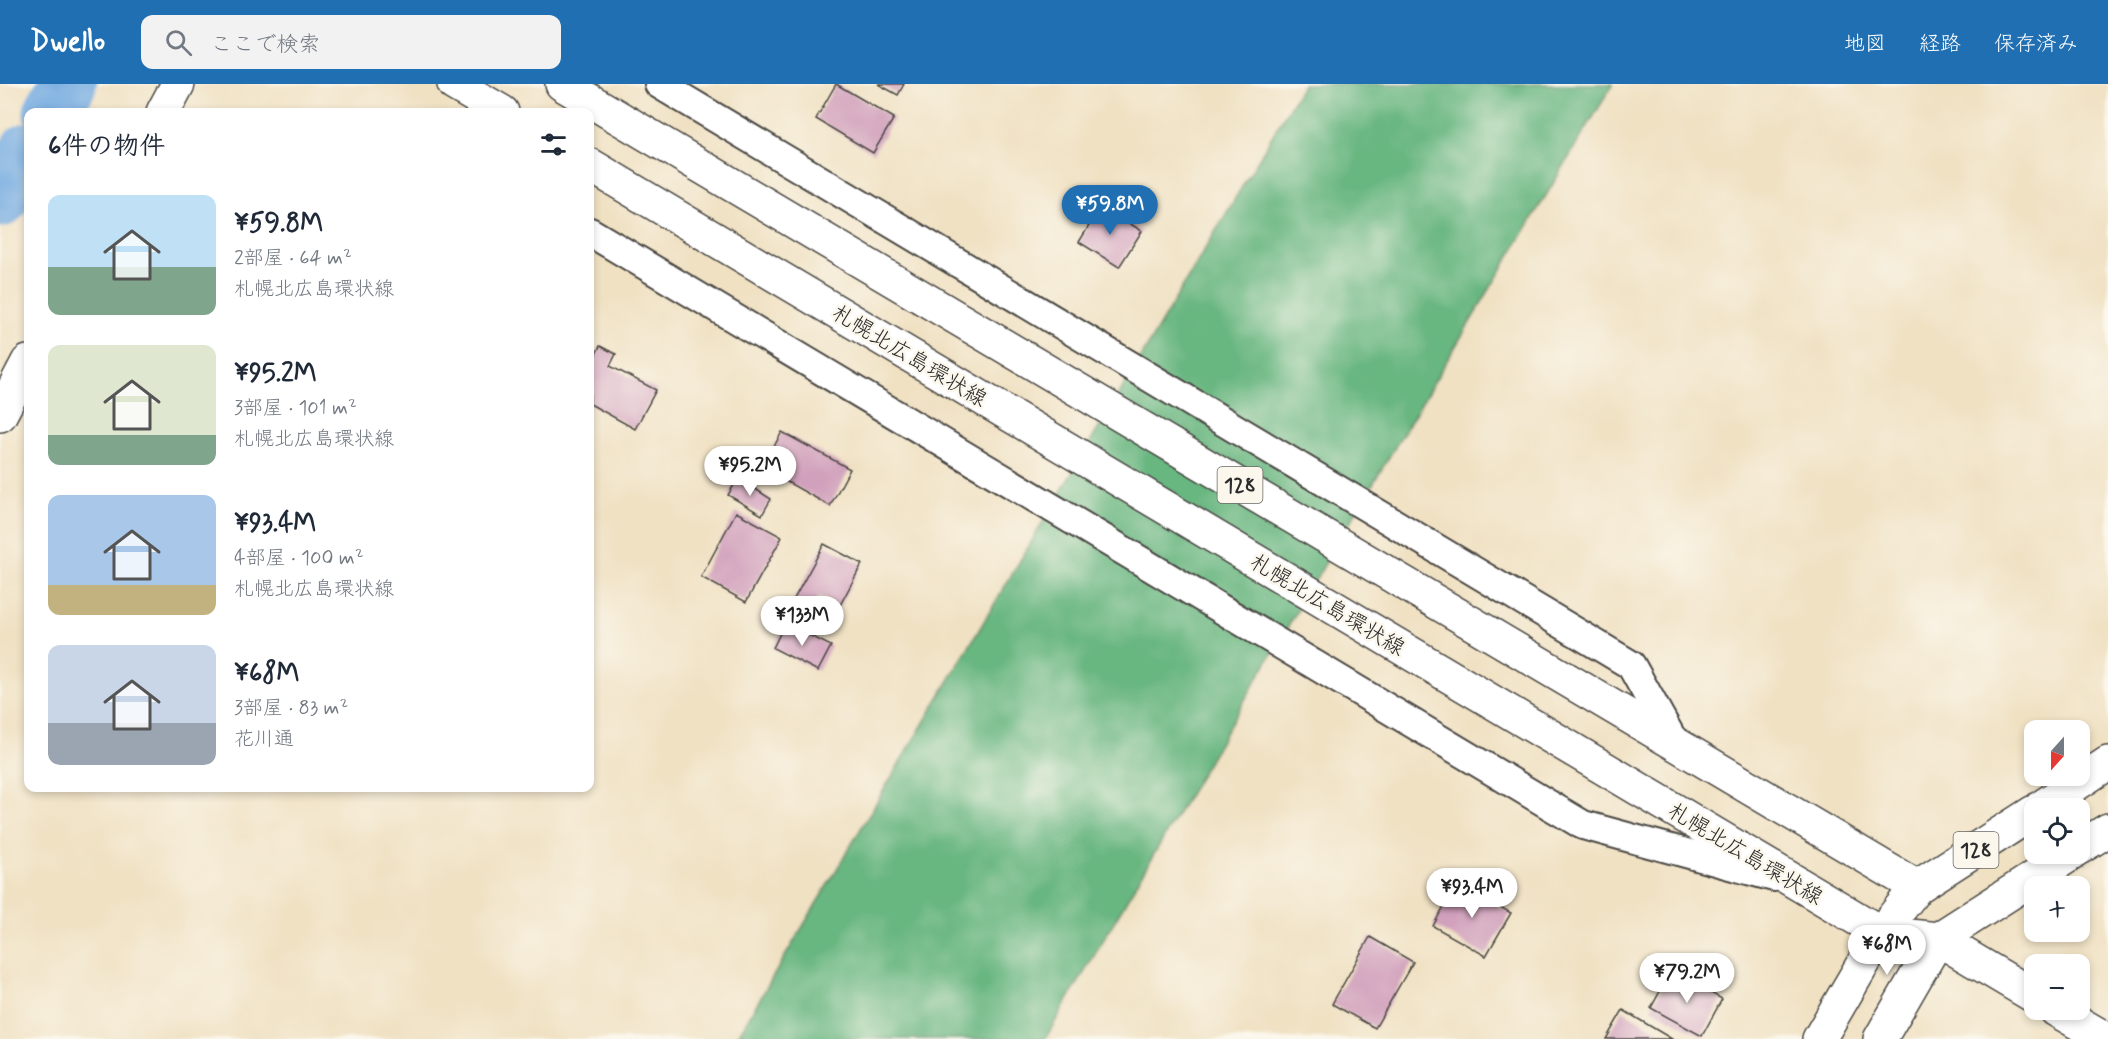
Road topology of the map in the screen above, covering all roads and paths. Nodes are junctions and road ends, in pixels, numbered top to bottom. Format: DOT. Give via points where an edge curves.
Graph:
graph roads {
  1 [pos="178,84"];
  2 [pos="454,84"];
  3 [pos="562,84"];
  4 [pos="659,84"];
  5 [pos="165,108"];
  6 [pos="492,108"];
  7 [pos="594,167"];
  8 [pos="594,234"];
  9 [pos="24,370"];
  10 [pos="0,415"];
  11 [pos="1675,744"];
  12 [pos="2108,763"];
  13 [pos="2055,798"];
  14 [pos="2024,818"];
  15 [pos="2108,830"];
  16 [pos="2090,841"];
  17 [pos="2055,864"];
  18 [pos="1796,883"];
  19 [pos="1917,887"];
  20 [pos="1881,933"];
  21 [pos="1938,939"];
  22 [pos="2024,990"];
  23 [pos="2073,1020"];
  24 [pos="1819,1039"];
  25 [pos="1880,1039"];
  26 [pos="2106,1039"];
  1 -- 5 [label="main road"];
  2 -- 6 [label="main road"];
  3 -- 11 [label="main road, 128"];
  4 -- 11 [label="street" via="1631,665"];
  7 -- 18 [label="main road, 札幌北広島環状線 / 128"];
  8 -- 18 [label="street" via="1583,825"];
  9 -- 10 [label="main road"];
  11 -- 19 [label="main road, 128"];
  12 -- 13 [label="main road"];
  14 -- 19 [label="main road, 128"];
  15 -- 16 [label="main road"];
  17 -- 21 [label="main road, 128"];
  18 -- 20 [label="main road, 札幌北広島環状線 / 128"];
  19 -- 20 [label="main road"];
  19 -- 21 [label="main road"];
  20 -- 21 [label="main road, 札幌北広島環状線 / 128"];
  20 -- 24 [label="main road"];
  21 -- 22 [label="main road"];
  21 -- 25 [label="main road"];
  23 -- 26 [label="main road"];
}
